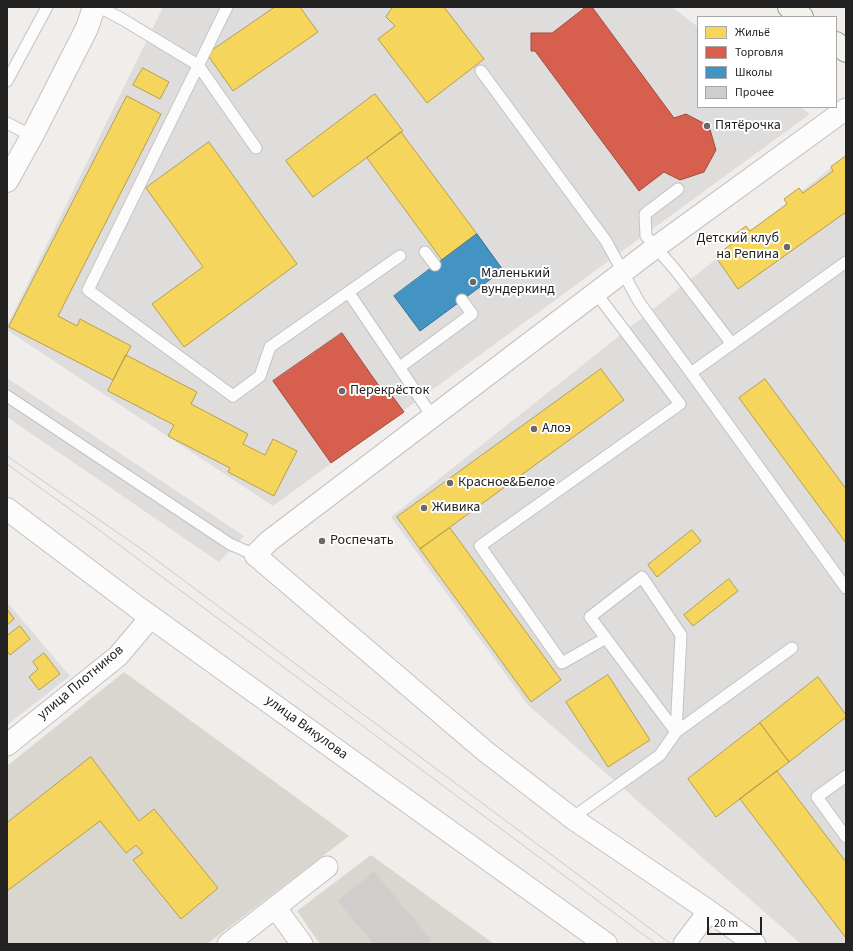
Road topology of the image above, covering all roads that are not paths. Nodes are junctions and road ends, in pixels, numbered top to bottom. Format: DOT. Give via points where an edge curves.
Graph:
graph roads {
  1 [pos="47,7"];
  2 [pos="94,7"];
  3 [pos="99,7"];
  4 [pos="227,7"];
  5 [pos="789,7"];
  6 [pos="801,16"];
  7 [pos="837,44"];
  8 [pos="846,51"];
  9 [pos="198,65"];
  10 [pos="481,72"];
  11 [pos="7,82"];
  12 [pos="846,109"];
  13 [pos="7,123"];
  14 [pos="32,136"];
  15 [pos="256,148"];
  16 [pos="7,181"];
  17 [pos="678,189"];
  18 [pos="656,248"];
  19 [pos="426,252"];
  20 [pos="400,256"];
  21 [pos="846,262"];
  22 [pos="435,265"];
  23 [pos="623,273"];
  24 [pos="349,293"];
  25 [pos="596,293"];
  26 [pos="462,300"];
  27 [pos="732,344"];
  28 [pos="400,367"];
  29 [pos="691,373"];
  30 [pos="7,396"];
  31 [pos="432,416"];
  32 [pos="7,509"];
  33 [pos="255,556"];
  34 [pos="846,588"];
  35 [pos="151,617"];
  36 [pos="606,638"];
  37 [pos="792,648"];
  38 [pos="676,732"];
  39 [pos="7,745"];
  40 [pos="846,776"];
  41 [pos="572,818"];
  42 [pos="846,837"];
  43 [pos="327,867"];
  44 [pos="275,907"];
  45 [pos="709,910"];
  46 [pos="228,944"];
  47 [pos="302,944"];
  48 [pos="606,944"];
  49 [pos="684,944"];
  50 [pos="755,944"];
  1 -- 11 [label="lane"];
  2 -- 14 [label="street" via="87,28"];
  3 -- 9 [label="lane"];
  4 -- 9 [label="lane"];
  5 -- 6 [label="main road"];
  7 -- 8 [label="main road"];
  9 -- 15 [label="lane"];
  9 -- 24 [label="lane" via="88,290 233,396 260,376 270,347"];
  10 -- 23 [label="lane" via="606,242"];
  12 -- 18 [label="street"];
  13 -- 14 [label="lane"];
  14 -- 16 [label="street"];
  17 -- 18 [label="lane" via="645,214 646,236"];
  18 -- 23 [label="street"];
  18 -- 27 [label="lane"];
  19 -- 22 [label="lane"];
  20 -- 24 [label="lane"];
  21 -- 27 [label="lane"];
  23 -- 25 [label="street"];
  23 -- 29 [label="lane" via="639,302"];
  24 -- 28 [label="lane"];
  25 -- 31 [label="street"];
  25 -- 36 [label="lane" via="680,404 480,546 562,662"];
  26 -- 28 [label="lane" via="472,314"];
  27 -- 29 [label="lane"];
  28 -- 31 [label="lane"];
  29 -- 34 [label="lane"];
  30 -- 33 [label="lane" via="230,544"];
  31 -- 33 [label="street" via="269,541"];
  32 -- 35 [label="street, улица Викулова"];
  33 -- 41 [label="street" via="485,751"];
  35 -- 39 [label="street, улица Плотников" via="118,656"];
  35 -- 48 [label="street, улица Викулова"];
  36 -- 38 [label="lane"];
  36 -- 38 [label="lane" via="590,617 642,577 681,635"];
  37 -- 38 [label="lane"];
  38 -- 41 [label="lane" via="660,755"];
  40 -- 42 [label="lane" via="817,796"];
  41 -- 45 [label="street"];
  43 -- 44 [label="street"];
  44 -- 46 [label="street"];
  44 -- 47 [label="street"];
  45 -- 49 [label="street"];
  45 -- 50 [label="street"];
}
